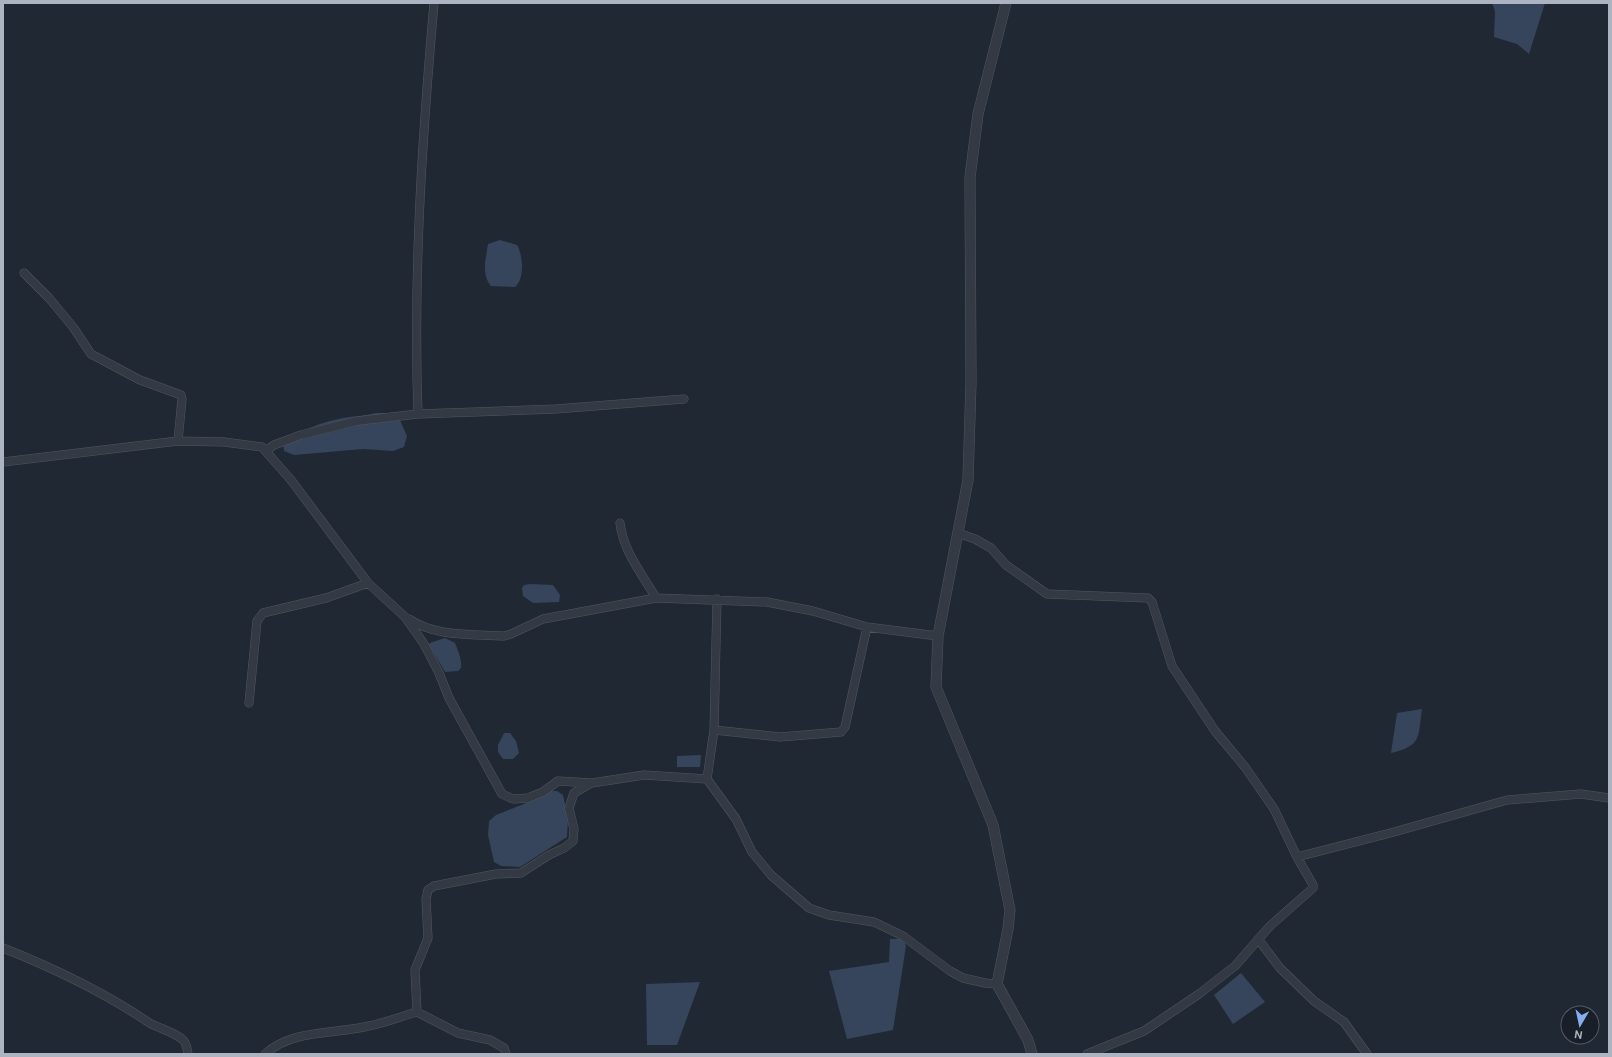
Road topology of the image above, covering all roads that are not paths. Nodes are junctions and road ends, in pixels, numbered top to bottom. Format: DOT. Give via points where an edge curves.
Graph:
graph roads {
  1 [pos="434,3"];
  2 [pos="1006,3"];
  3 [pos="24,273"];
  4 [pos="684,399"];
  5 [pos="418,414"];
  6 [pos="178,441"];
  7 [pos="266,450"];
  8 [pos="3,462"];
  9 [pos="620,523"];
  10 [pos="958,532"];
  11 [pos="368,583"];
  12 [pos="656,598"];
  13 [pos="717,599"];
  14 [pos="405,617"];
  15 [pos="867,627"];
  16 [pos="938,636"];
  17 [pos="249,703"];
  18 [pos="714,730"];
  19 [pos="708,779"];
  20 [pos="592,783"];
  21 [pos="1609,798"];
  22 [pos="1297,857"];
  23 [pos="1258,939"];
  24 [pos="3,948"];
  25 [pos="997,984"];
  26 [pos="417,1012"];
  27 [pos="188,1054"];
  28 [pos="265,1054"];
  29 [pos="506,1054"];
  30 [pos="1032,1054"];
  31 [pos="1087,1054"];
  32 [pos="1367,1054"];
  1 -- 5 [label="street" via="419,200 416,342"];
  2 -- 10 [label="street" via="978,114 970,176 971,383 968,480"];
  3 -- 6 [label="street" via="74,327 91,354 140,380 181,395"];
  4 -- 5 [label="street" via="556,409"];
  5 -- 7 [label="street" via="356,421 301,435"];
  6 -- 7 [label="street" via="248,444"];
  6 -- 8 [label="street"];
  7 -- 11 [label="street"];
  9 -- 12 [label="street" via="621,537 632,561"];
  10 -- 16 [label="street"];
  10 -- 22 [label="street" via="975,538 991,548 1006,565 1047,594 1148,598 1152,602 1172,666 1215,731 1245,767 1274,809"];
  11 -- 14 [label="street"];
  11 -- 17 [label="street" via="319,600 264,612 260,616 256,627"];
  12 -- 13 [label="street"];
  12 -- 14 [label="street" via="543,619 504,636 431,630"];
  13 -- 15 [label="street" via="767,602 813,610"];
  13 -- 18 [label="street"];
  14 -- 20 [label="street" via="424,644 449,698 502,794 513,799 528,798 543,792 558,781"];
  15 -- 16 [label="street"];
  15 -- 18 [label="street" via="845,727 841,732 780,737"];
  16 -- 25 [label="street" via="936,687 993,825 1010,910"];
  18 -- 19 [label="street"];
  19 -- 20 [label="street" via="644,775"];
  19 -- 25 [label="street" via="736,819 752,852 771,875 808,908 829,915 874,922 903,936 963,978"];
  20 -- 26 [label="street" via="574,793 570,808 574,829 573,841 564,848 521,872 474,877 434,886 428,890 428,938 415,970"];
  21 -- 22 [label="street" via="1581,794 1507,800"];
  22 -- 23 [label="street" via="1313,888"];
  23 -- 31 [label="street" via="1235,966 1199,994 1144,1030"];
  23 -- 32 [label="street" via="1280,968 1314,1001 1344,1022"];
  24 -- 27 [label="street" via="47,965 132,1010 148,1022 167,1029 183,1040 187,1045"];
  25 -- 30 [label="street" via="1028,1040"];
  26 -- 28 [label="street" via="365,1027 298,1036 275,1046"];
  26 -- 29 [label="street" via="458,1033 490,1040 504,1048"];
}
